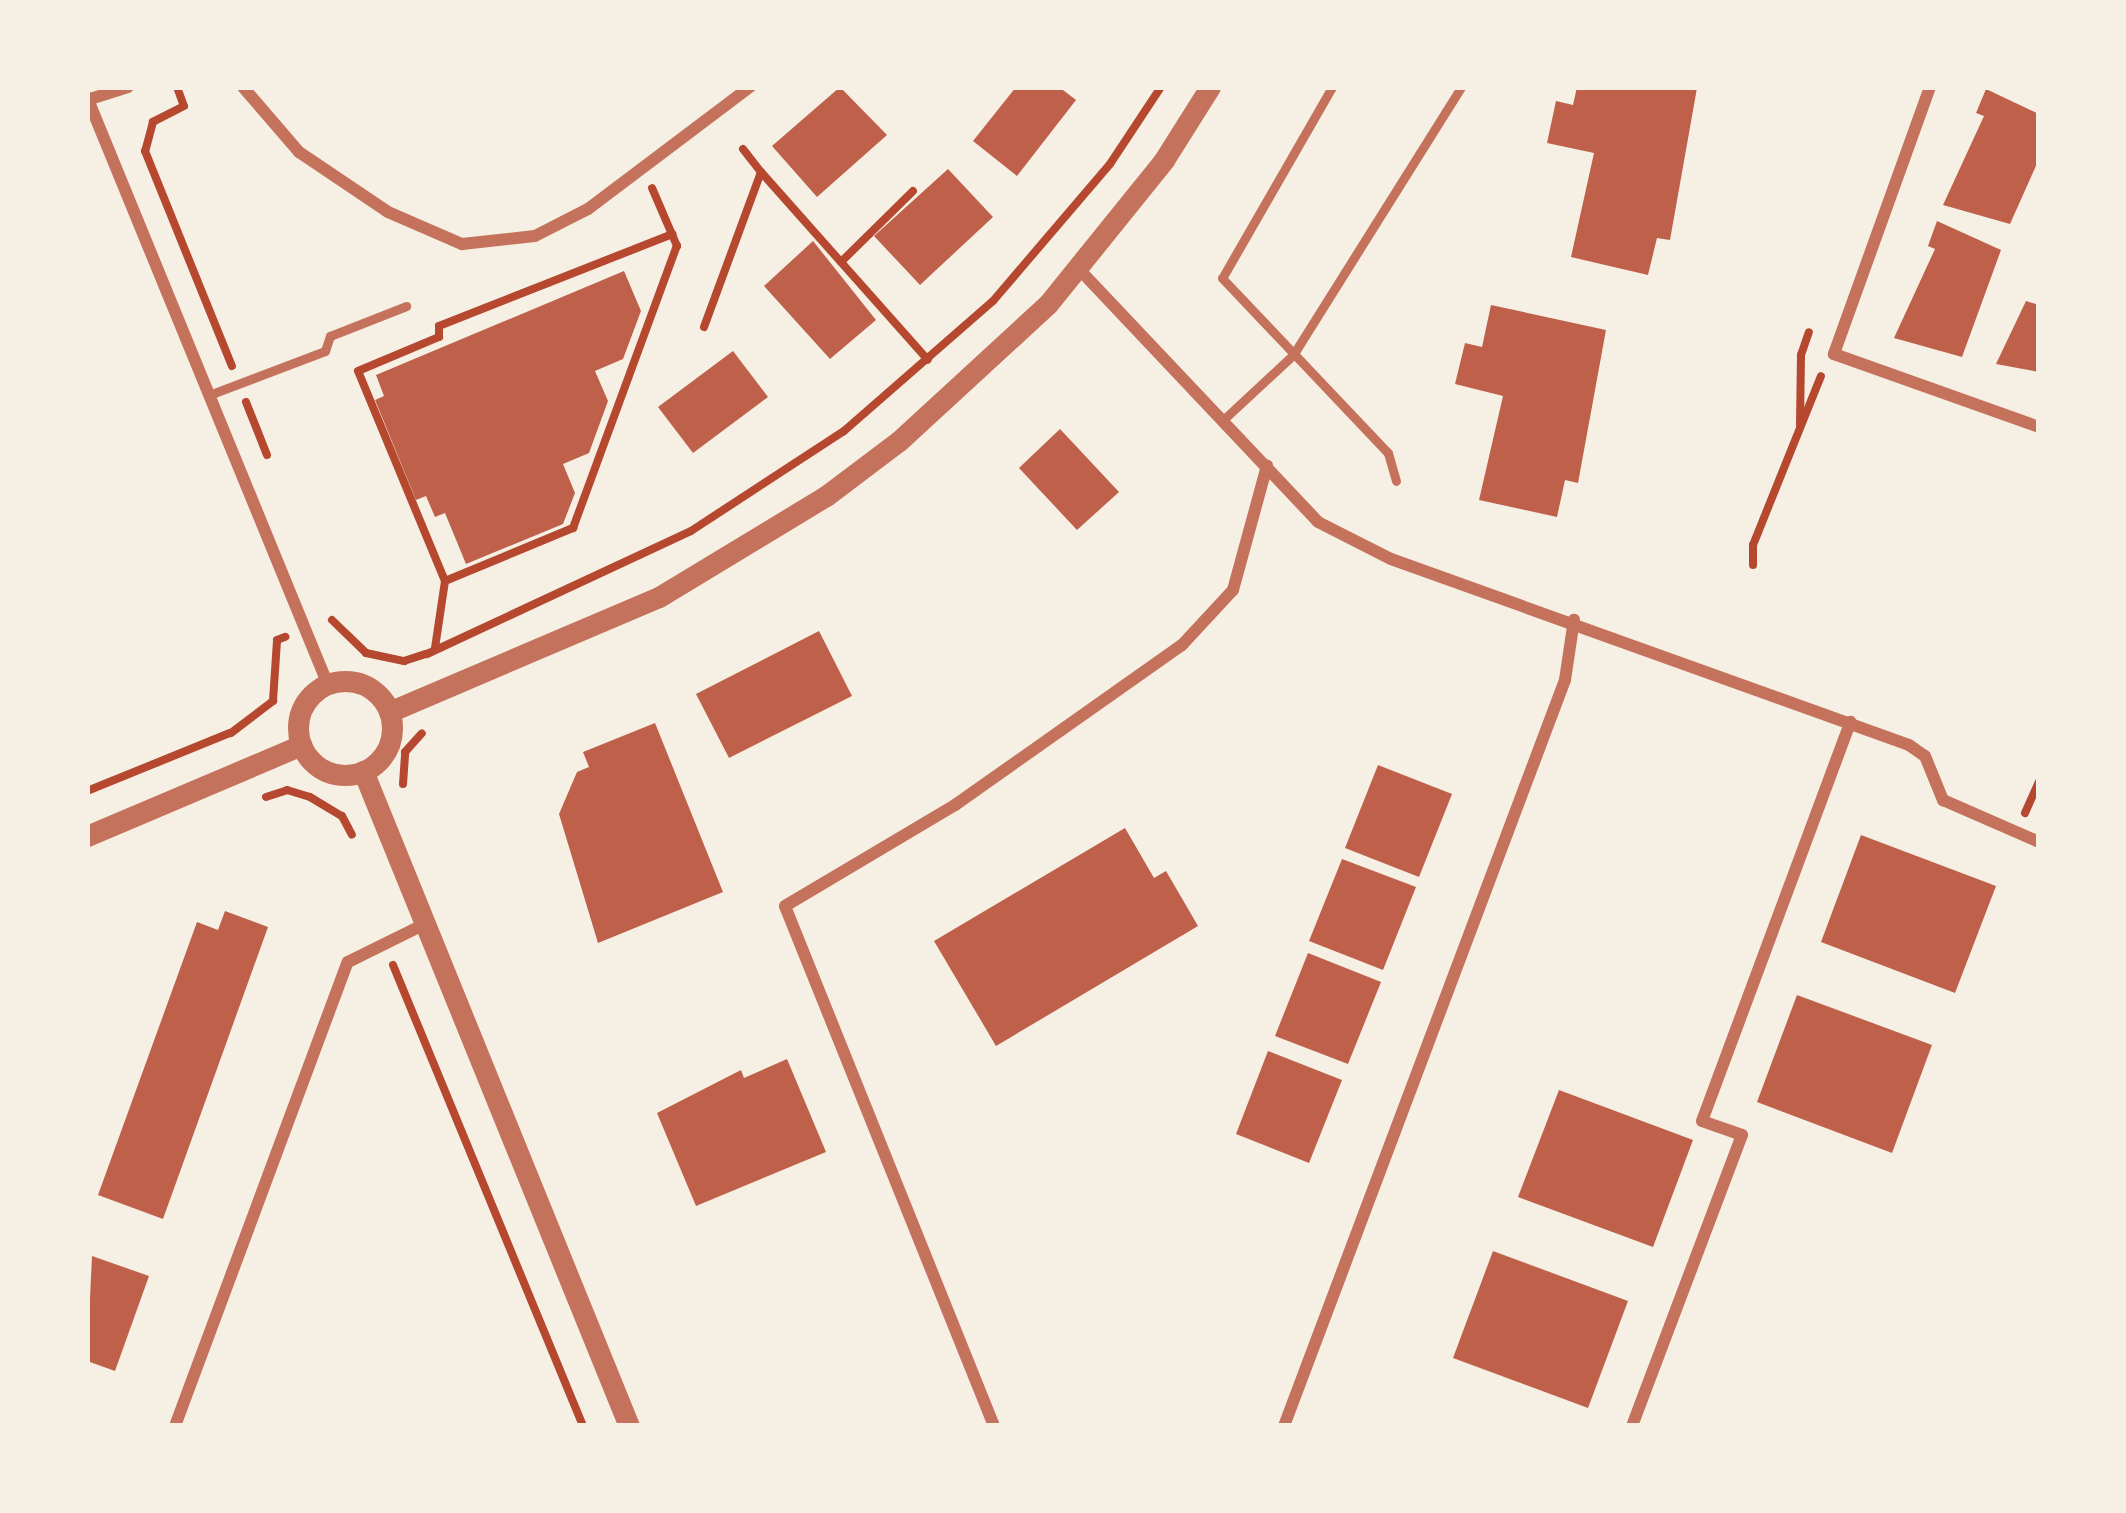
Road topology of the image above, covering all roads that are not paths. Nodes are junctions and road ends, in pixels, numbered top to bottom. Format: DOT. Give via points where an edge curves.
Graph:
graph roads {
  1 [pos="128,87"];
  2 [pos="243,87"];
  3 [pos="750,87"];
  4 [pos="1210,87"];
  5 [pos="1332,87"];
  6 [pos="1461,87"];
  7 [pos="1930,87"];
  8 [pos="87,99"];
  9 [pos="1078,268"];
  10 [pos="406,306"];
  11 [pos="1293,355"];
  12 [pos="208,394"];
  13 [pos="1223,420"];
  14 [pos="2039,427"];
  15 [pos="1267,466"];
  16 [pos="1396,481"];
  17 [pos="1574,620"];
  18 [pos="328,685"];
  19 [pos="389,712"];
  20 [pos="1850,722"];
  21 [pos="301,745"];
  22 [pos="363,772"];
  23 [pos="87,836"];
  24 [pos="2039,842"];
  25 [pos="425,925"];
  26 [pos="175,1426"];
  27 [pos="629,1426"];
  28 [pos="994,1426"];
  29 [pos="1284,1426"];
  30 [pos="1632,1426"];
  1 -- 8 [label="street"];
  2 -- 3 [label="street" via="299,152 388,212 463,244 535,236"];
  4 -- 9 [label="street"];
  5 -- 11 [label="lane" via="1222,278"];
  6 -- 11 [label="lane"];
  7 -- 14 [label="street" via="1834,355"];
  8 -- 12 [label="street"];
  9 -- 13 [label="street"];
  9 -- 19 [label="street" via="949,397 826,496 659,597"];
  10 -- 12 [label="lane" via="330,337 325,351"];
  11 -- 13 [label="lane"];
  11 -- 16 [label="lane" via="1388,453"];
  12 -- 18 [label="street"];
  13 -- 15 [label="street"];
  15 -- 17 [label="street" via="1318,522 1376,551"];
  15 -- 28 [label="street" via="1233,590 1182,645 955,805 785,906"];
  17 -- 20 [label="street"];
  17 -- 29 [label="street" via="1564,680"];
  18 -- 19 [label="street" via="370,689"];
  18 -- 21 [label="street" via="305,703"];
  19 -- 22 [label="street" via="391,740"];
  20 -- 24 [label="street" via="1925,756 1943,800"];
  20 -- 30 [label="street" via="1702,1121 1742,1135"];
  21 -- 22 [label="street" via="334,774"];
  21 -- 23 [label="street"];
  22 -- 25 [label="street"];
  25 -- 26 [label="street" via="348,962 340,978"];
  25 -- 27 [label="street"];
}
